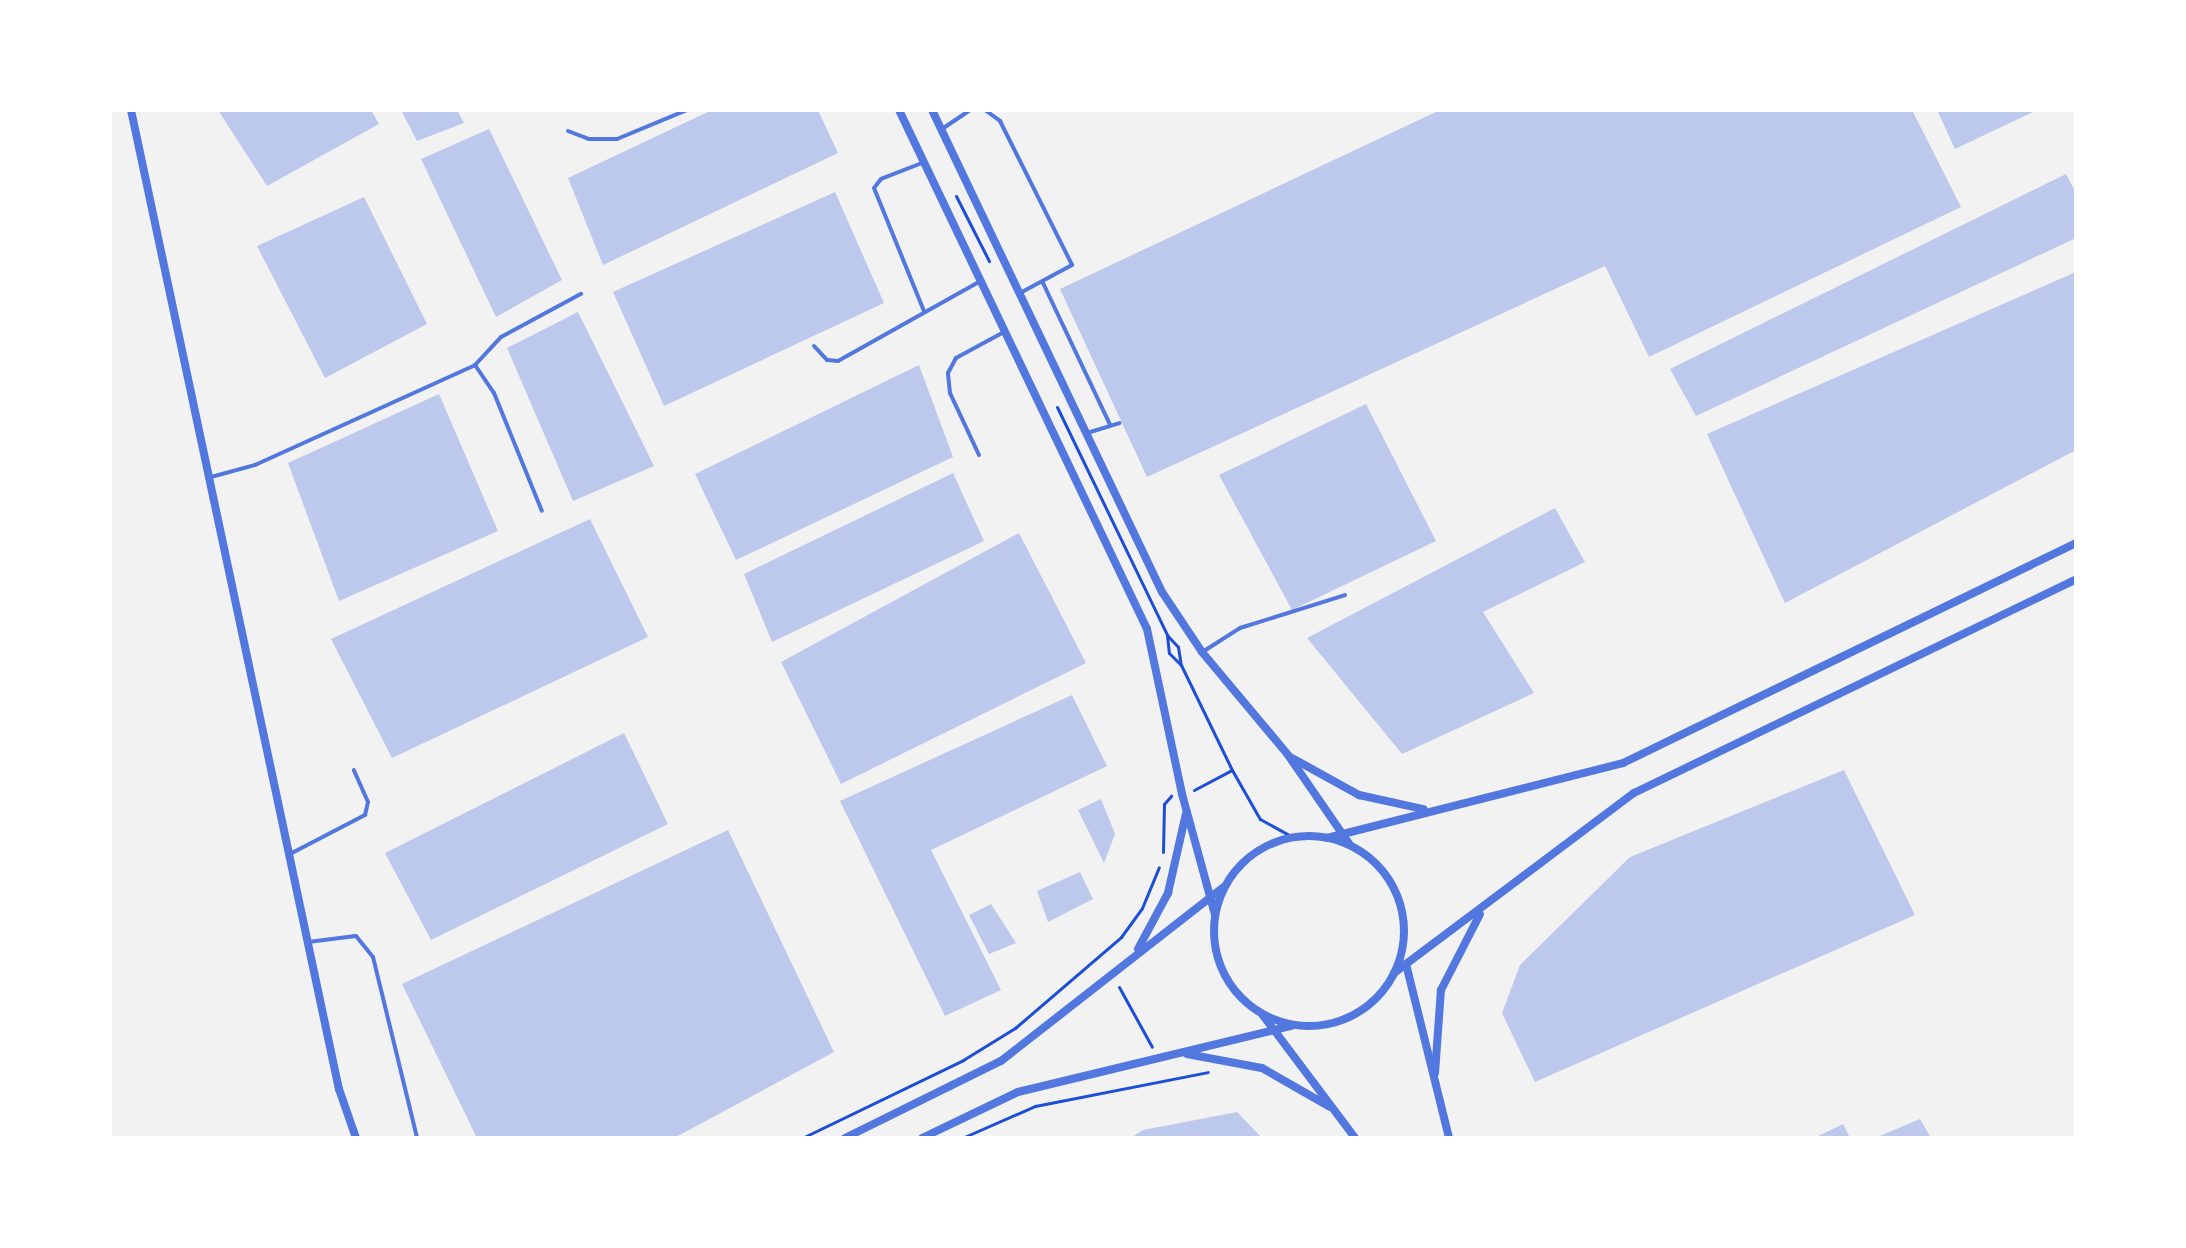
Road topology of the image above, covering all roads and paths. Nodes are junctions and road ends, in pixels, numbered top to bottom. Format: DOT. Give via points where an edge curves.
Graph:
graph roads {
  1 [pos="131,110"];
  2 [pos="687,110"];
  3 [pos="899,110"];
  4 [pos="932,110"];
  5 [pos="970,110"];
  6 [pos="985,110"];
  7 [pos="136,115"];
  8 [pos="942,130"];
  9 [pos="568,131"];
  10 [pos="924,163"];
  11 [pos="981,281"];
  12 [pos="1043,283"];
  13 [pos="1020,293"];
  14 [pos="581,294"];
  15 [pos="924,311"];
  16 [pos="1006,331"];
  17 [pos="814,346"];
  18 [pos="475,365"];
  19 [pos="1056,406"];
  20 [pos="1120,423"];
  21 [pos="1110,425"];
  22 [pos="1087,433"];
  23 [pos="979,455"];
  24 [pos="211,477"];
  25 [pos="542,511"];
  26 [pos="2076,543"];
  27 [pos="2076,579"];
  28 [pos="1345,595"];
  29 [pos="1167,635"];
  30 [pos="1202,652"];
  31 [pos="1181,665"];
  32 [pos="1288,755"];
  33 [pos="354,770"];
  34 [pos="1232,770"];
  35 [pos="1192,791"];
  36 [pos="1171,796"];
  37 [pos="1424,809"];
  38 [pos="1186,812"];
  39 [pos="1344,831"];
  40 [pos="1293,837"];
  41 [pos="1327,838"];
  42 [pos="1350,845"];
  43 [pos="290,854"];
  44 [pos="1225,886"];
  45 [pos="1208,895"];
  46 [pos="1483,910"];
  47 [pos="1215,915"];
  48 [pos="308,942"];
  49 [pos="1137,951"];
  50 [pos="1401,954"];
  51 [pos="1096,959"];
  52 [pos="1102,966"];
  53 [pos="1407,967"];
  54 [pos="1394,973"];
  55 [pos="1114,981"];
  56 [pos="1262,1014"];
  57 [pos="1293,1025"];
  58 [pos="1273,1032"];
  59 [pos="1153,1052"];
  60 [pos="1186,1054"];
  61 [pos="1157,1071"];
  62 [pos="1220,1071"];
  63 [pos="1435,1074"];
  64 [pos="1159,1079"];
  65 [pos="1330,1107"];
  66 [pos="356,1138"];
  67 [pos="417,1138"];
  68 [pos="802,1138"];
  69 [pos="845,1138"];
  70 [pos="922,1138"];
  71 [pos="962,1138"];
  72 [pos="1355,1138"];
  73 [pos="1449,1138"];
  1 -- 7 [label="street"];
  2 -- 9 [label="lane" via="617,139 589,139"];
  3 -- 10 [label="street"];
  4 -- 8 [label="street"];
  5 -- 8 [label="lane"];
  6 -- 12 [label="lane" via="1000,121 1072,265"];
  7 -- 24 [label="street"];
  8 -- 13 [label="street"];
  10 -- 11 [label="street"];
  10 -- 15 [label="lane" via="881,179 874,188"];
  11 -- 15 [label="lane"];
  11 -- 16 [label="street"];
  12 -- 13 [label="lane"];
  12 -- 21 [label="lane"];
  13 -- 22 [label="street"];
  14 -- 18 [label="lane" via="501,337"];
  15 -- 17 [label="lane" via="838,361 827,360"];
  16 -- 23 [label="lane" via="956,358 948,373 950,393"];
  16 -- 38 [label="street" via="1147,629"];
  18 -- 24 [label="lane" via="255,465"];
  18 -- 25 [label="lane" via="494,393"];
  19 -- 29 [label="path"];
  20 -- 21 [label="lane"];
  21 -- 22 [label="lane"];
  22 -- 30 [label="street" via="1162,592"];
  24 -- 43 [label="street"];
  26 -- 37 [label="street" via="1623,763"];
  27 -- 46 [label="street" via="1634,793"];
  28 -- 30 [label="lane" via="1240,628"];
  29 -- 31 [label="path" via="1178,647"];
  29 -- 31 [label="path" via="1169,653"];
  30 -- 32 [label="street"];
  31 -- 34 [label="path"];
  32 -- 37 [label="street" via="1359,795"];
  32 -- 39 [label="street"];
  33 -- 43 [label="lane" via="368,802 365,815"];
  34 -- 35 [label="path"];
  34 -- 40 [label="path" via="1260,819"];
  36 -- 51 [label="path" via="1164,801 1163,852 1149,894 1128,928"];
  37 -- 39 [label="street"];
  38 -- 45 [label="street"];
  38 -- 49 [label="street" via="1168,893"];
  39 -- 41 [label="street"];
  39 -- 42 [label="street"];
  40 -- 41 [label="street"];
  40 -- 44 [label="street" via="1253,854"];
  41 -- 42 [label="street"];
  42 -- 50 [label="street" via="1376,864 1395,890 1404,922"];
  43 -- 48 [label="street"];
  44 -- 45 [label="street"];
  44 -- 47 [label="street"];
  45 -- 47 [label="street"];
  45 -- 49 [label="street"];
  46 -- 53 [label="street"];
  46 -- 63 [label="street" via="1453,958 1441,990"];
  47 -- 56 [label="street" via="1220,964 1237,993"];
  48 -- 66 [label="street" via="339,1089"];
  48 -- 67 [label="lane" via="356,936 373,957"];
  49 -- 69 [label="street" via="1001,1061"];
  50 -- 53 [label="street"];
  50 -- 54 [label="street"];
  51 -- 52 [label="path"];
  51 -- 68 [label="path" via="983,1050"];
  53 -- 54 [label="street"];
  53 -- 63 [label="street"];
  54 -- 57 [label="street" via="1377,998 1352,1016 1323,1025"];
  55 -- 59 [label="path"];
  56 -- 57 [label="street"];
  56 -- 58 [label="street"];
  57 -- 58 [label="street"];
  58 -- 60 [label="street"];
  58 -- 65 [label="street"];
  60 -- 65 [label="street" via="1262,1068"];
  60 -- 70 [label="street" via="1018,1092"];
  61 -- 64 [label="path"];
  62 -- 64 [label="path"];
  63 -- 73 [label="street"];
  64 -- 71 [label="path" via="1035,1106"];
  65 -- 72 [label="street"];
}
